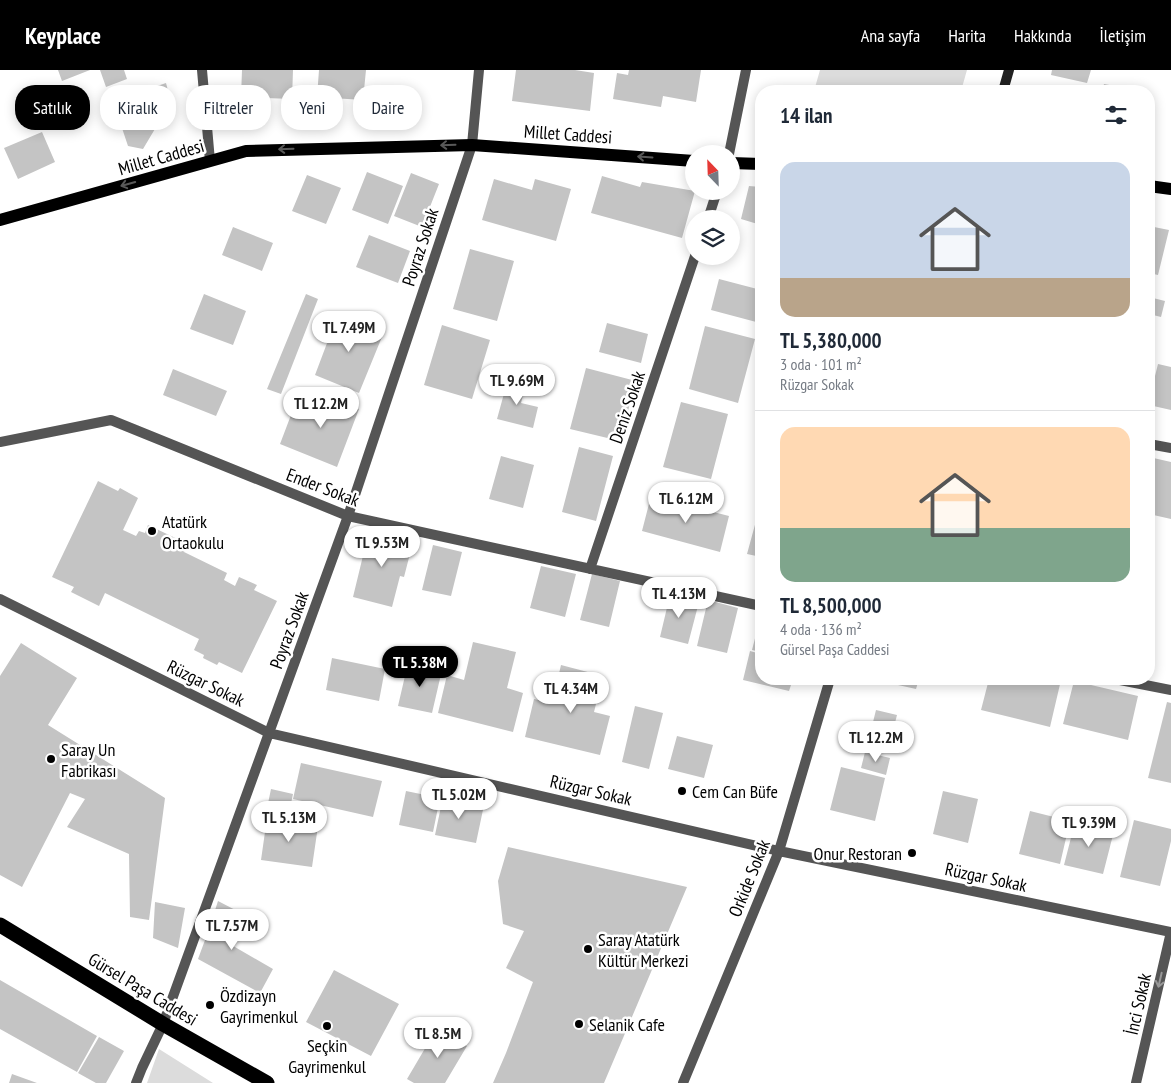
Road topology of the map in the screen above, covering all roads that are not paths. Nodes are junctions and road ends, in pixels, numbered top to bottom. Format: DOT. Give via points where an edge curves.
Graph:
graph roads {
  1 [pos="202,70"];
  2 [pos="479,70"];
  3 [pos="746,70"];
  4 [pos="1009,70"];
  5 [pos="1005,85"];
  6 [pos="472,144"];
  7 [pos="731,145"];
  8 [pos="685,160"];
  9 [pos="210,161"];
  10 [pos="740,163"];
  11 [pos="755,164"];
  12 [pos="1155,187"];
  13 [pos="1171,189"];
  14 [pos="0,220"];
  15 [pos="693,265"];
  16 [pos="0,442"];
  17 [pos="1155,445"];
  18 [pos="1171,448"];
  19 [pos="348,516"];
  20 [pos="590,569"];
  21 [pos="1,602"];
  22 [pos="755,605"];
  23 [pos="828,685"];
  24 [pos="1145,685"];
  25 [pos="1171,690"];
  26 [pos="269,733"];
  27 [pos="779,851"];
  28 [pos="0,925"];
  29 [pos="1171,932"];
  30 [pos="163,1024"];
  31 [pos="136,1083"];
  32 [pos="267,1083"];
  33 [pos="683,1083"];
  34 [pos="1136,1083"];
  1 -- 9 [label="street"];
  2 -- 6 [label="street, Poyraz Sokak"];
  3 -- 7 [label="street"];
  4 -- 5 [label="street"];
  8 -- 6 [label="main road, Millet Caddesi, one-way"];
  6 -- 9 [label="main road, Millet Caddesi, one-way" via="246,150"];
  6 -- 19 [label="street, Poyraz Sokak"];
  9 -- 14 [label="main road, Millet Caddesi, one-way"];
  10 -- 11 [label="main road"];
  12 -- 13 [label="main road"];
  15 -- 20 [label="street, Deniz Sokak"];
  16 -- 19 [label="street, Ender Sokak" via="111,420"];
  17 -- 18 [label="street"];
  19 -- 20 [label="street, Ender Sokak"];
  19 -- 26 [label="street, Poyraz Sokak"];
  20 -- 22 [label="street, Ender Sokak"];
  21 -- 26 [label="street, Rüzgar Sokak"];
  23 -- 27 [label="street, Orkide Sokak"];
  24 -- 25 [label="street"];
  26 -- 27 [label="street, Rüzgar Sokak"];
  26 -- 30 [label="street, Poyraz Sokak"];
  27 -- 29 [label="street, Rüzgar Sokak"];
  27 -- 33 [label="street, Orkide Sokak"];
  28 -- 30 [label="highway, Gürsel Paşa Caddesi"];
  29 -- 34 [label="street, İnci Sokak, one-way"];
  30 -- 31 [label="street, Poyraz Sokak"];
  30 -- 32 [label="highway, Gürsel Paşa Caddesi"];
}
